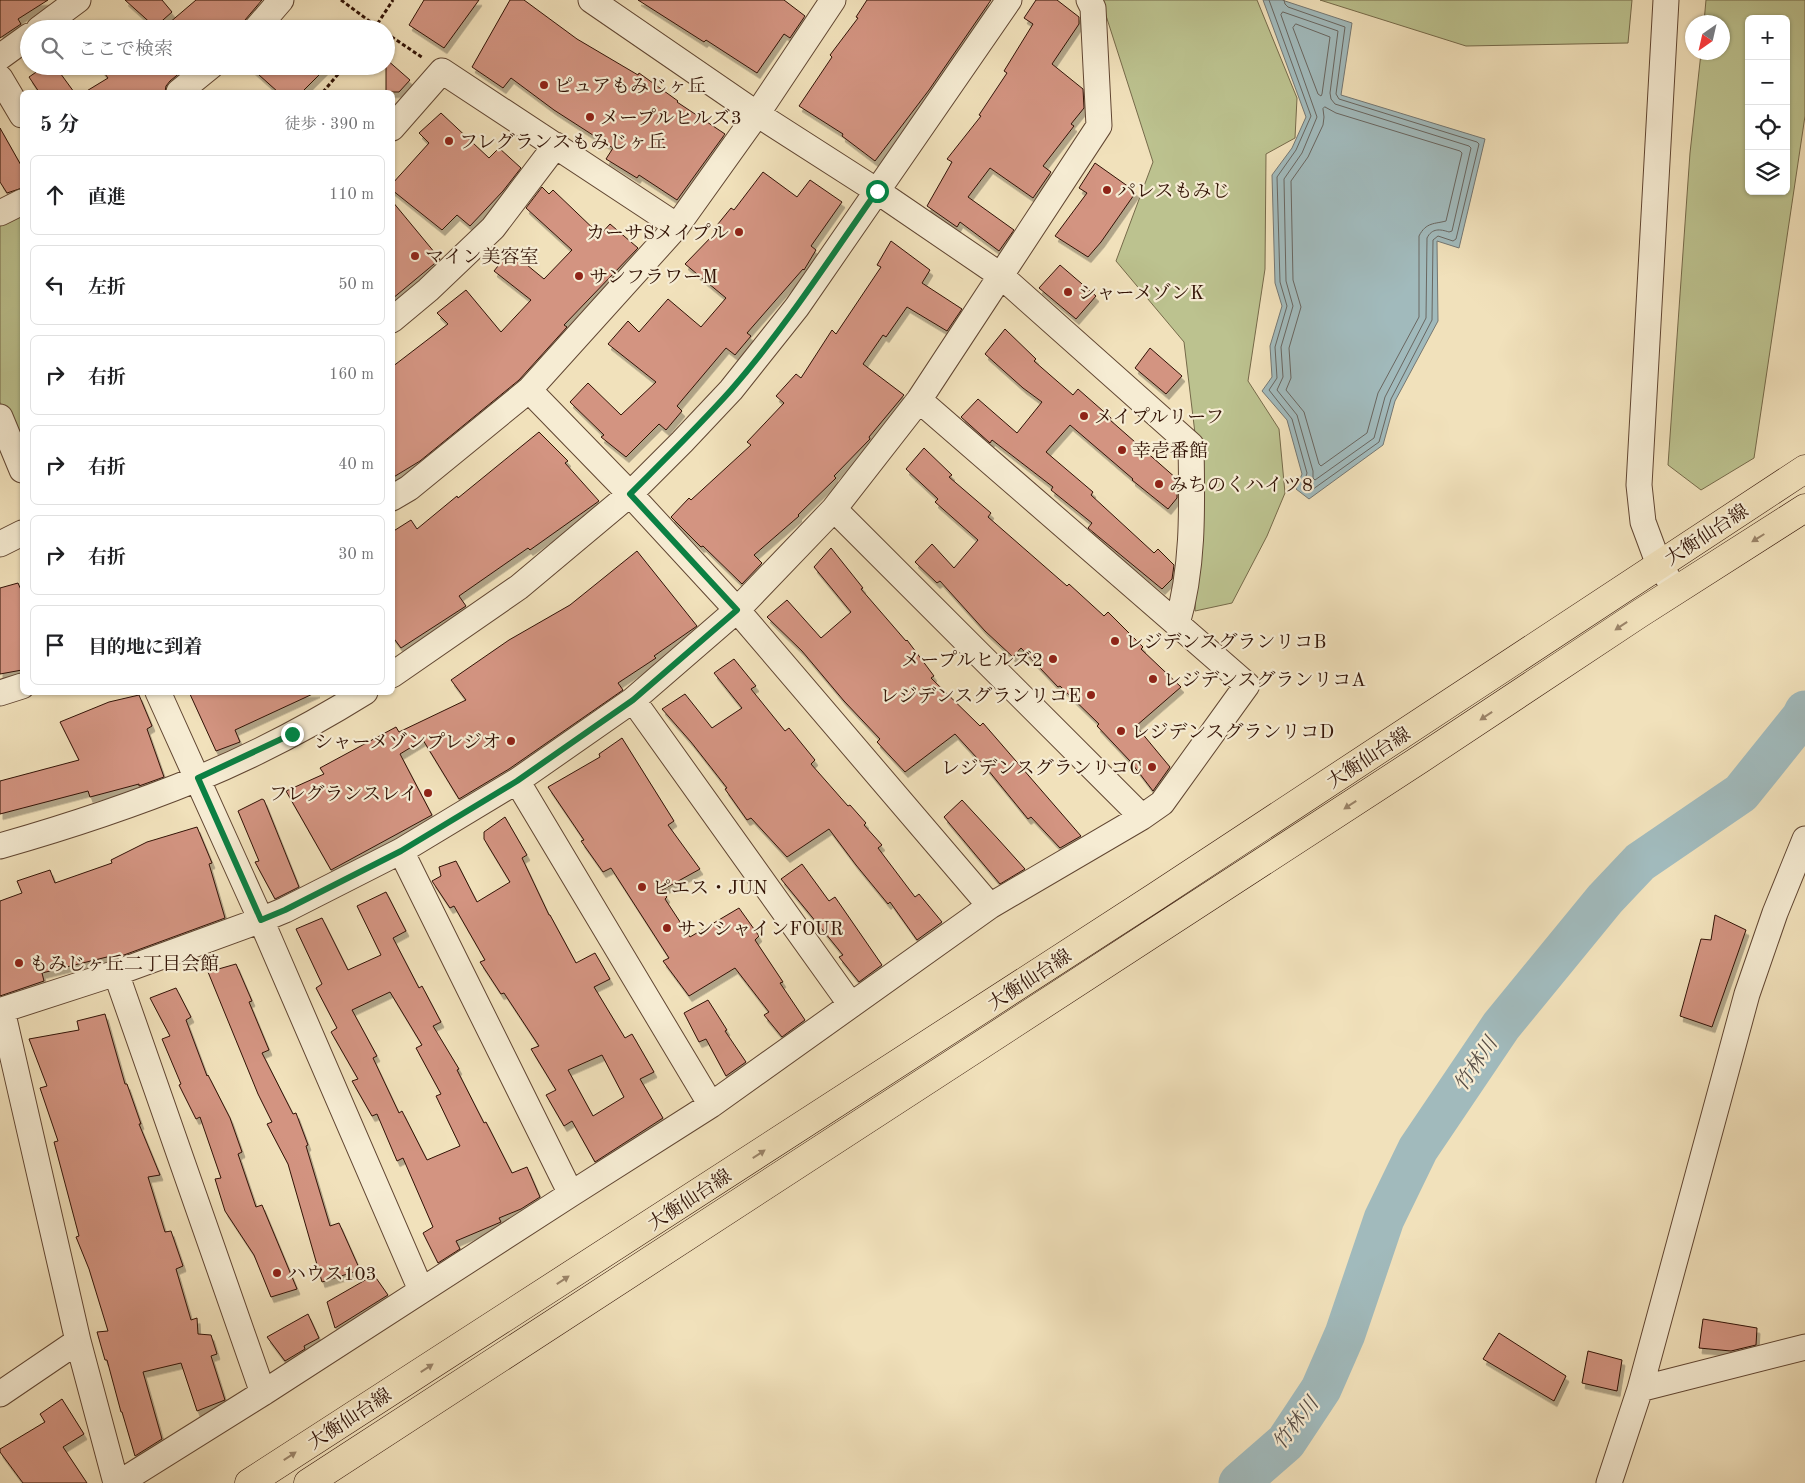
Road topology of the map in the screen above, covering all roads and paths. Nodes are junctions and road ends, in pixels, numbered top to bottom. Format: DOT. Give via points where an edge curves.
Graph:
graph roads {
  1 [pos="78,0"];
  2 [pos="282,0"];
  3 [pos="341,0"];
  4 [pos="393,0"];
  5 [pos="591,0"];
  6 [pos="833,0"];
  7 [pos="1009,0"];
  8 [pos="1089,0"];
  9 [pos="1666,0"];
  10 [pos="51,20"];
  11 [pos="264,20"];
  12 [pos="366,20"];
  13 [pos="380,20"];
  14 [pos="395,39"];
  15 [pos="20,43"];
  16 [pos="0,57"];
  17 [pos="442,71"];
  18 [pos="200,75"];
  19 [pos="337,75"];
  20 [pos="0,78"];
  21 [pos="181,90"];
  22 [pos="325,90"];
  23 [pos="20,111"];
  24 [pos="758,114"];
  25 [pos="395,125"];
  26 [pos="556,145"];
  27 [pos="877,191"];
  28 [pos="20,203"];
  29 [pos="0,213"];
  30 [pos="677,226"];
  31 [pos="1000,275"];
  32 [pos="395,318"];
  33 [pos="529,390"];
  34 [pos="920,400"];
  35 [pos="0,417"];
  36 [pos="20,465"];
  37 [pos="1798,474"];
  38 [pos="630,494"];
  39 [pos="395,496"];
  40 [pos="834,509"];
  41 [pos="1802,510"];
  42 [pos="20,534"];
  43 [pos="0,544"];
  44 [pos="1659,564"];
  45 [pos="1676,590"];
  46 [pos="737,610"];
  47 [pos="1177,624"];
  48 [pos="395,673"];
  49 [pos="20,687"];
  50 [pos="0,693"];
  51 [pos="159,695"];
  52 [pos="361,695"];
  53 [pos="633,700"];
  54 [pos="198,778"];
  55 [pos="517,781"];
  56 [pos="1142,817"];
  57 [pos="1805,839"];
  58 [pos="0,846"];
  59 [pos="401,851"];
  60 [pos="990,906"];
  61 [pos="261,920"];
  62 [pos="116,973"];
  63 [pos="851,1005"];
  64 [pos="712,1105"];
  65 [pos="571,1194"];
  66 [pos="422,1290"];
  67 [pos="78,1341"];
  68 [pos="1805,1348"];
  69 [pos="1640,1389"];
  70 [pos="263,1393"];
  71 [pos="0,1394"];
  72 [pos="118,1483"];
  73 [pos="249,1483"];
  74 [pos="308,1483"];
  75 [pos="1609,1483"];
  1 -- 10 [label="street"];
  2 -- 11 [label="street"];
  3 -- 12 [label="path"];
  4 -- 13 [label="path"];
  5 -- 24 [label="street"];
  6 -- 24 [label="street"];
  7 -- 27 [label="street"];
  8 -- 31 [label="street" via="1093,8 1099,126"];
  9 -- 44 [label="street" via="1639,485 1643,522"];
  14 -- 17 [label="path"];
  15 -- 16 [label="street"];
  17 -- 25 [label="street"];
  17 -- 26 [label="street"];
  18 -- 21 [label="street"];
  19 -- 22 [label="path"];
  20 -- 23 [label="street"];
  24 -- 27 [label="street"];
  24 -- 30 [label="street"];
  26 -- 30 [label="street"];
  26 -- 32 [label="street" via="494,228"];
  27 -- 31 [label="street"];
  27 -- 38 [label="street" via="797,307 731,390"];
  28 -- 29 [label="street"];
  30 -- 33 [label="street"];
  31 -- 34 [label="street"];
  31 -- 47 [label="street" via="1191,445 1192,525 1184,599"];
  33 -- 38 [label="street"];
  33 -- 39 [label="street"];
  34 -- 40 [label="street"];
  34 -- 47 [label="street"];
  35 -- 36 [label="street"];
  37 -- 44 [label="main road, 大衡仙台線"];
  38 -- 46 [label="street"];
  38 -- 48 [label="street" via="519,587"];
  40 -- 46 [label="street"];
  40 -- 56 [label="street"];
  41 -- 45 [label="main road, 大衡仙台線, one-way"];
  42 -- 43 [label="street"];
  44 -- 45 [label="street"];
  73 -- 44 [label="main road, 大衡仙台線, one-way" via="1155,897"];
  45 -- 74 [label="main road, 大衡仙台線, one-way"];
  46 -- 53 [label="street"];
  46 -- 60 [label="street"];
  47 -- 56 [label="street" via="1247,685 1162,803"];
  49 -- 50 [label="street"];
  51 -- 54 [label="street"];
  52 -- 54 [label="street" via="292,734"];
  53 -- 55 [label="street"];
  53 -- 63 [label="street"];
  54 -- 58 [label="street" via="85,821"];
  54 -- 61 [label="street"];
  55 -- 59 [label="street"];
  55 -- 64 [label="street"];
  56 -- 60 [label="street"];
  57 -- 69 [label="street" via="1775,913 1748,994"];
  59 -- 61 [label="street"];
  59 -- 65 [label="street"];
  60 -- 63 [label="street"];
  61 -- 62 [label="street"];
  61 -- 66 [label="street"];
  62 -- 67 [label="street" via="2,1010"];
  62 -- 70 [label="street"];
  63 -- 64 [label="street"];
  64 -- 65 [label="street"];
  65 -- 66 [label="street"];
  66 -- 70 [label="street"];
  67 -- 71 [label="street"];
  67 -- 72 [label="street"];
  68 -- 69 [label="street"];
  69 -- 75 [label="street"];
  70 -- 72 [label="street"];
}
